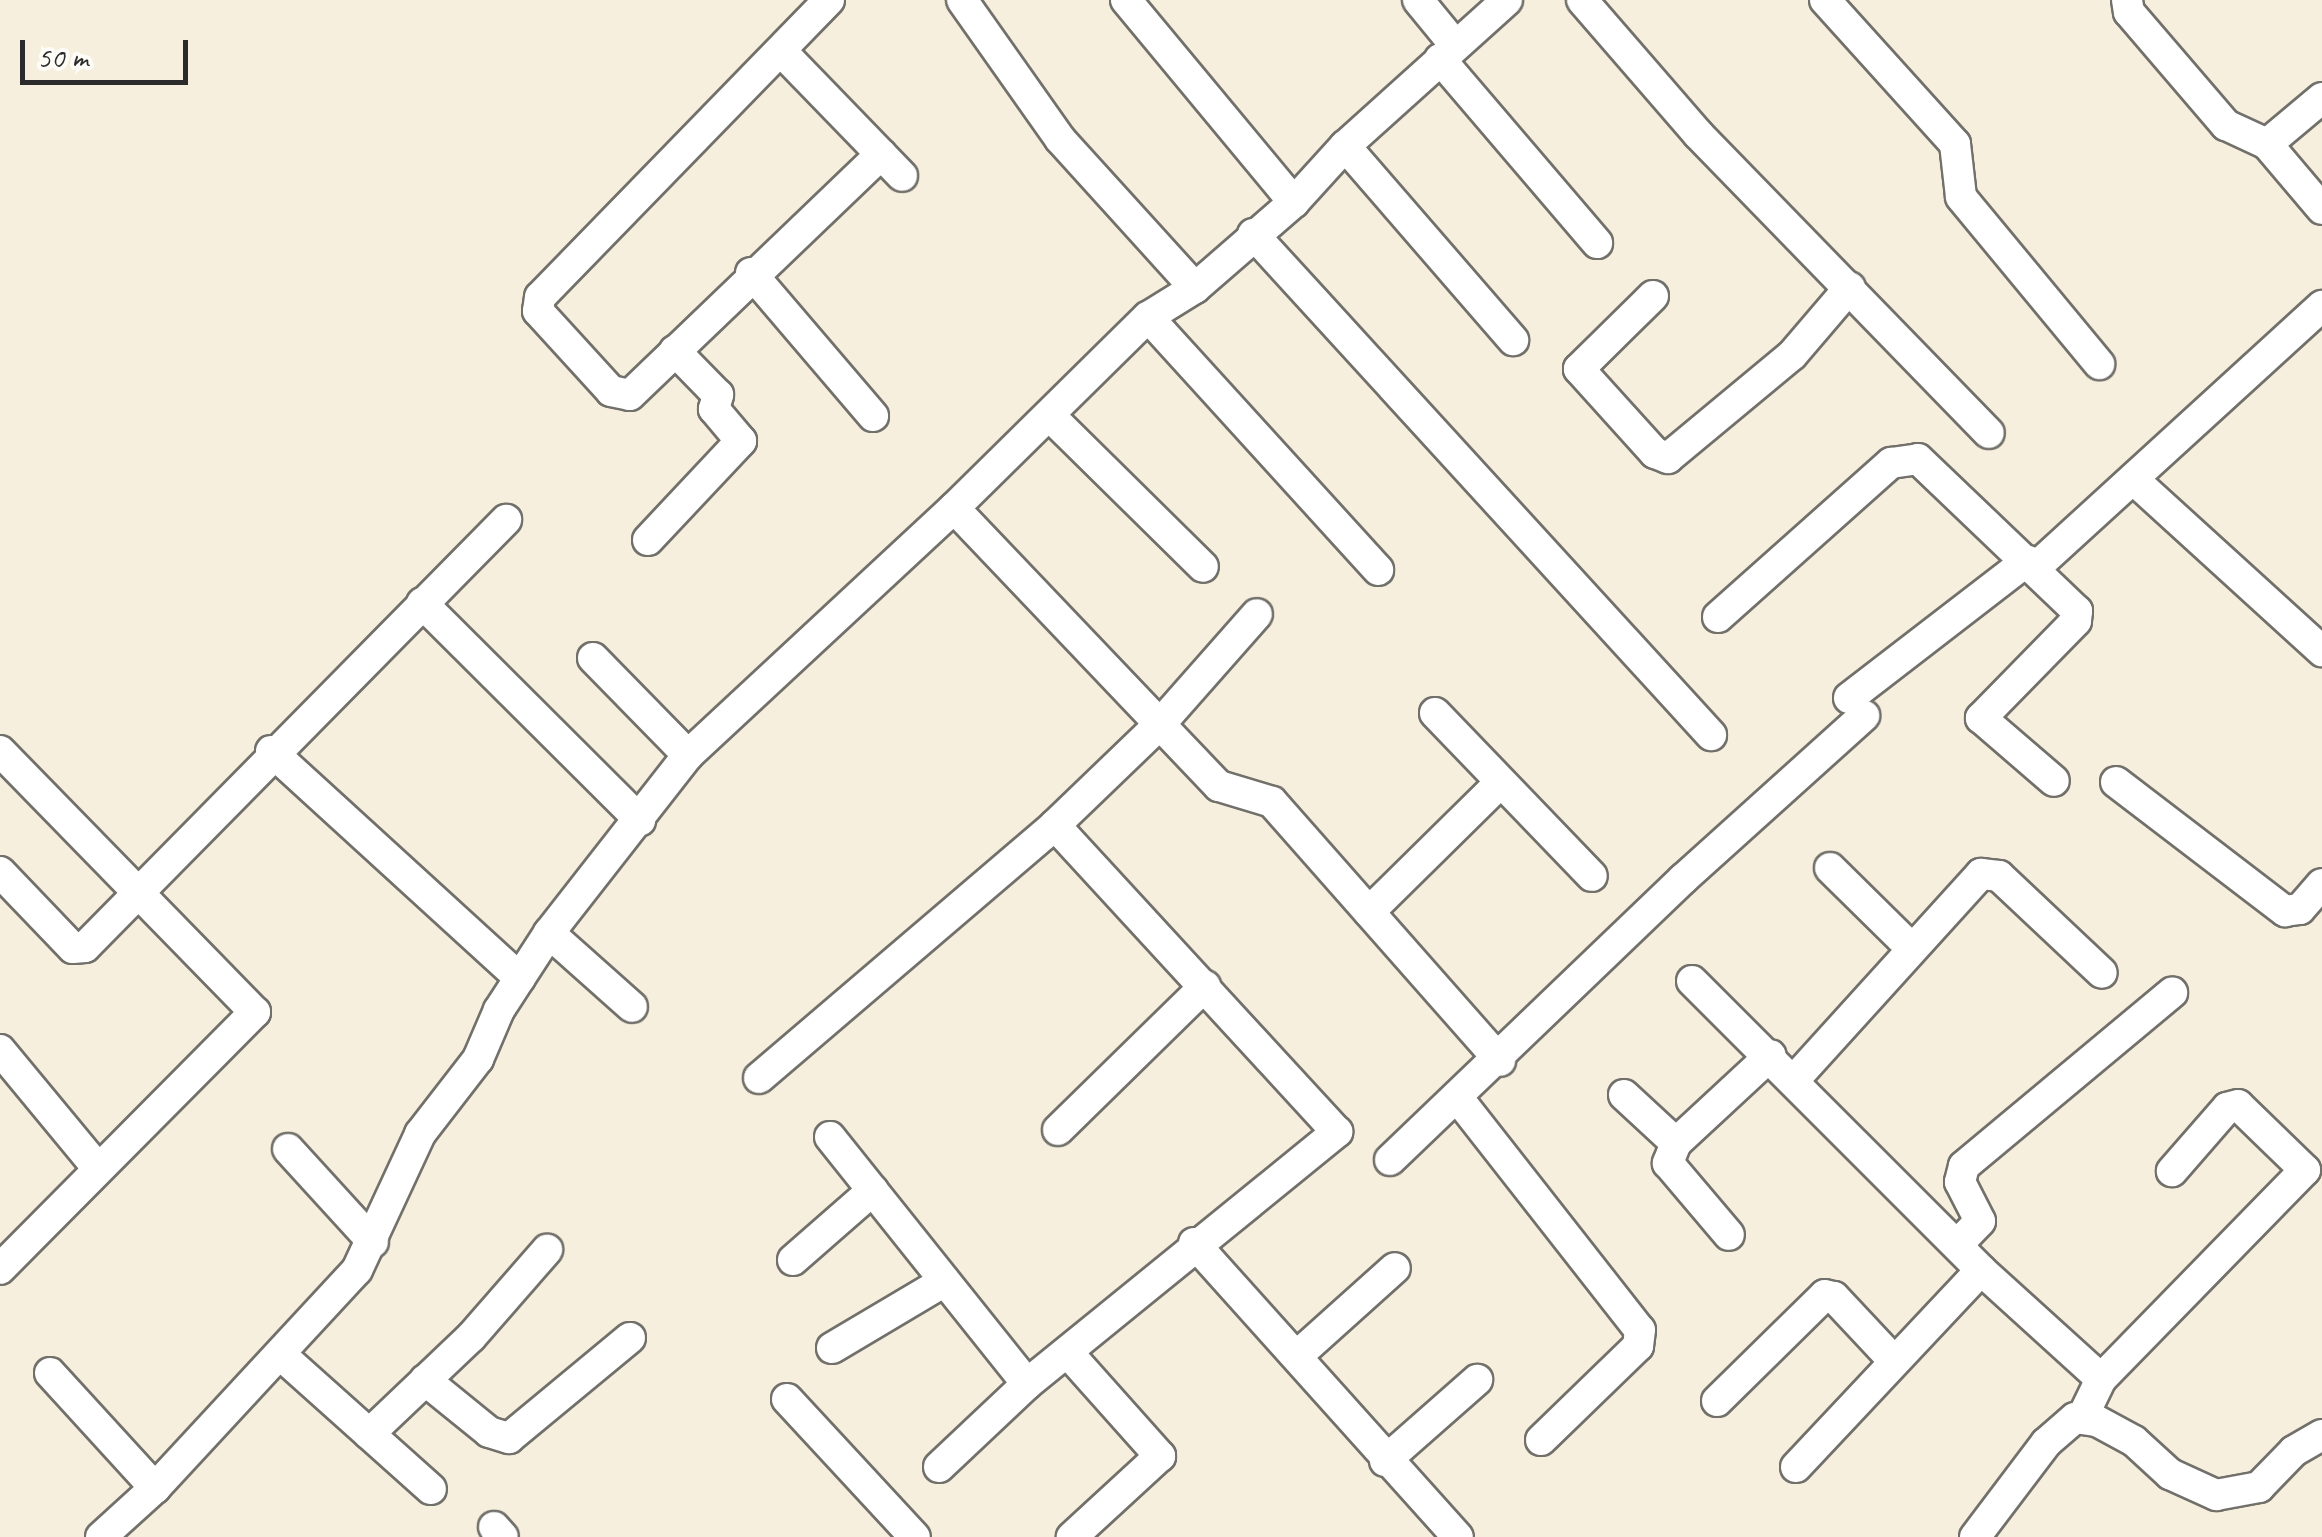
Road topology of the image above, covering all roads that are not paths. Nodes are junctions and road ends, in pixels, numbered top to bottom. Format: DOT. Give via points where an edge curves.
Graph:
graph roads {
  1 [pos="829,0"];
  2 [pos="962,0"];
  3 [pos="1126,0"];
  4 [pos="1418,0"];
  5 [pos="1507,0"];
  6 [pos="1582,0"];
  7 [pos="1825,0"];
  8 [pos="2127,0"];
  9 [pos="1448,52"];
  10 [pos="784,53"];
  11 [pos="2322,98"];
  12 [pos="2267,144"];
  13 [pos="1345,146"];
  14 [pos="1294,202"];
  15 [pos="2322,208"];
  16 [pos="1253,234"];
  17 [pos="1597,244"];
  18 [pos="750,273"];
  19 [pos="1850,287"];
  20 [pos="1195,288"];
  21 [pos="1652,296"];
  22 [pos="2322,306"];
  23 [pos="1148,317"];
  24 [pos="1512,340"];
  25 [pos="675,351"];
  26 [pos="2099,364"];
  27 [pos="1049,414"];
  28 [pos="874,416"];
  29 [pos="1988,433"];
  30 [pos="2133,479"];
  31 [pos="954,508"];
  32 [pos="506,520"];
  33 [pos="648,540"];
  34 [pos="2031,565"];
  35 [pos="1203,566"];
  36 [pos="1378,570"];
  37 [pos="422,603"];
  38 [pos="1257,614"];
  39 [pos="1718,617"];
  40 [pos="2322,651"];
  41 [pos="594,658"];
  42 [pos="1435,713"];
  43 [pos="1160,722"];
  44 [pos="1711,735"];
  45 [pos="272,751"];
  46 [pos="0,752"];
  47 [pos="688,755"];
  48 [pos="2054,781"];
  49 [pos="2116,782"];
  50 [pos="1499,784"];
  51 [pos="640,820"];
  52 [pos="1056,825"];
  53 [pos="1830,868"];
  54 [pos="0,872"];
  55 [pos="1592,876"];
  56 [pos="2322,884"];
  57 [pos="138,887"];
  58 [pos="1368,912"];
  59 [pos="549,933"];
  60 [pos="1910,947"];
  61 [pos="2102,973"];
  62 [pos="520,978"];
  63 [pos="1692,981"];
  64 [pos="1206,986"];
  65 [pos="2172,993"];
  66 [pos="632,1007"];
  67 [pos="0,1050"];
  68 [pos="1771,1056"];
  69 [pos="1500,1060"];
  70 [pos="760,1078"];
  71 [pos="1795,1079"];
  72 [pos="1624,1095"];
  73 [pos="1457,1097"];
  74 [pos="1058,1130"];
  75 [pos="830,1137"];
  76 [pos="1676,1143"];
  77 [pos="288,1149"];
  78 [pos="1390,1160"];
  79 [pos="96,1166"];
  80 [pos="2172,1171"];
  81 [pos="873,1190"];
  82 [pos="1728,1235"];
  83 [pos="373,1242"];
  84 [pos="1194,1244"];
  85 [pos="1957,1246"];
  86 [pos="546,1250"];
  87 [pos="793,1260"];
  88 [pos="1395,1268"];
  89 [pos="0,1269"];
  90 [pos="1981,1270"];
  91 [pos="946,1281"];
  92 [pos="630,1338"];
  93 [pos="832,1348"];
  94 [pos="1069,1354"];
  95 [pos="280,1355"];
  96 [pos="1298,1355"];
  97 [pos="1892,1359"];
  98 [pos="50,1373"];
  99 [pos="424,1380"];
  100 [pos="1477,1380"];
  101 [pos="2101,1380"];
  102 [pos="1027,1384"];
  103 [pos="787,1399"];
  104 [pos="1717,1401"];
  105 [pos="2082,1416"];
  106 [pos="369,1434"];
  107 [pos="2322,1435"];
  108 [pos="1541,1440"];
  109 [pos="1385,1461"];
  110 [pos="939,1467"];
  111 [pos="1796,1467"];
  112 [pos="156,1488"];
  113 [pos="431,1489"];
  114 [pos="101,1537"];
  115 [pos="914,1537"];
  116 [pos="1072,1537"];
  117 [pos="1458,1537"];
  118 [pos="1975,1537"];
  1 -- 10 [label="street"];
  2 -- 20 [label="street" via="1060,140"];
  3 -- 14 [label="street"];
  4 -- 9 [label="street"];
  5 -- 9 [label="street"];
  6 -- 19 [label="street" via="1698,134"];
  7 -- 26 [label="street" via="1955,144 1961,197"];
  8 -- 12 [label="street" via="2129,12 2226,125"];
  9 -- 13 [label="street"];
  9 -- 17 [label="street"];
  10 -- 18 [label="street" via="892,164"];
  10 -- 25 [label="street" via="537,302 540,315 620,397 636,392"];
  11 -- 12 [label="street"];
  12 -- 15 [label="street"];
  13 -- 14 [label="street"];
  13 -- 24 [label="street"];
  14 -- 16 [label="street"];
  16 -- 20 [label="street"];
  16 -- 44 [label="street"];
  18 -- 25 [label="street"];
  18 -- 28 [label="street"];
  19 -- 21 [label="street" via="1792,355 1668,458 1655,453 1579,370"];
  19 -- 29 [label="street"];
  20 -- 23 [label="street"];
  22 -- 30 [label="street"];
  23 -- 27 [label="street"];
  23 -- 36 [label="street"];
  25 -- 33 [label="street" via="718,395 714,409 741,442"];
  27 -- 31 [label="street"];
  27 -- 35 [label="street"];
  30 -- 34 [label="street"];
  30 -- 40 [label="street"];
  31 -- 43 [label="street"];
  31 -- 47 [label="street"];
  32 -- 37 [label="street"];
  34 -- 39 [label="street" via="1928,464 1909,457 1891,463"];
  34 -- 48 [label="street" via="2078,616 1981,718"];
  34 -- 69 [label="street" via="1856,707"];
  37 -- 45 [label="street"];
  37 -- 51 [label="street"];
  38 -- 43 [label="street"];
  41 -- 47 [label="street"];
  42 -- 50 [label="street"];
  43 -- 52 [label="street"];
  43 -- 58 [label="street" via="1220,786 1272,802"];
  45 -- 57 [label="street"];
  45 -- 62 [label="street"];
  46 -- 57 [label="street"];
  47 -- 51 [label="street"];
  49 -- 56 [label="street" via="2285,911 2300,909"];
  50 -- 55 [label="street"];
  50 -- 58 [label="street"];
  51 -- 59 [label="street"];
  52 -- 64 [label="street"];
  52 -- 70 [label="street"];
  53 -- 60 [label="street"];
  54 -- 57 [label="street" via="80,950"];
  57 -- 79 [label="street" via="255,1012"];
  58 -- 69 [label="street"];
  59 -- 62 [label="street"];
  59 -- 66 [label="street"];
  60 -- 61 [label="street" via="1978,877 1991,872"];
  60 -- 71 [label="street"];
  62 -- 83 [label="street" via="478,1059 420,1134"];
  63 -- 68 [label="street"];
  64 -- 74 [label="street"];
  64 -- 84 [label="street" via="1337,1132"];
  65 -- 85 [label="street" via="1964,1166 1960,1182 1980,1221"];
  67 -- 79 [label="street"];
  68 -- 71 [label="street"];
  68 -- 76 [label="street"];
  69 -- 73 [label="street"];
  71 -- 85 [label="street"];
  72 -- 76 [label="street"];
  73 -- 78 [label="street"];
  73 -- 108 [label="street" via="1640,1330 1638,1346"];
  75 -- 81 [label="street"];
  76 -- 82 [label="street" via="1668,1162"];
  77 -- 83 [label="street"];
  79 -- 89 [label="street"];
  80 -- 101 [label="street" via="2227,1108 2238,1105 2306,1170"];
  81 -- 87 [label="street"];
  81 -- 91 [label="street"];
  83 -- 95 [label="street" via="328,1308"];
  84 -- 94 [label="street"];
  84 -- 96 [label="street"];
  85 -- 90 [label="street"];
  86 -- 99 [label="street"];
  88 -- 96 [label="street"];
  90 -- 97 [label="street"];
  90 -- 101 [label="street"];
  91 -- 93 [label="street"];
  91 -- 102 [label="street"];
  92 -- 99 [label="street" via="509,1438 489,1432"];
  94 -- 102 [label="street"];
  94 -- 116 [label="street" via="1160,1456"];
  95 -- 106 [label="street"];
  95 -- 112 [label="street"];
  96 -- 109 [label="street"];
  97 -- 104 [label="street" via="1834,1296 1825,1295"];
  97 -- 111 [label="street"];
  98 -- 112 [label="street"];
  99 -- 106 [label="street"];
  100 -- 109 [label="street"];
  101 -- 105 [label="street"];
  102 -- 110 [label="street"];
  103 -- 115 [label="street"];
  105 -- 107 [label="street" via="2134,1441 2170,1474 2216,1496 2259,1487 2294,1451"];
  105 -- 118 [label="street" via="2046,1443"];
  106 -- 113 [label="street"];
  109 -- 117 [label="street"];
  112 -- 114 [label="street"];
}
